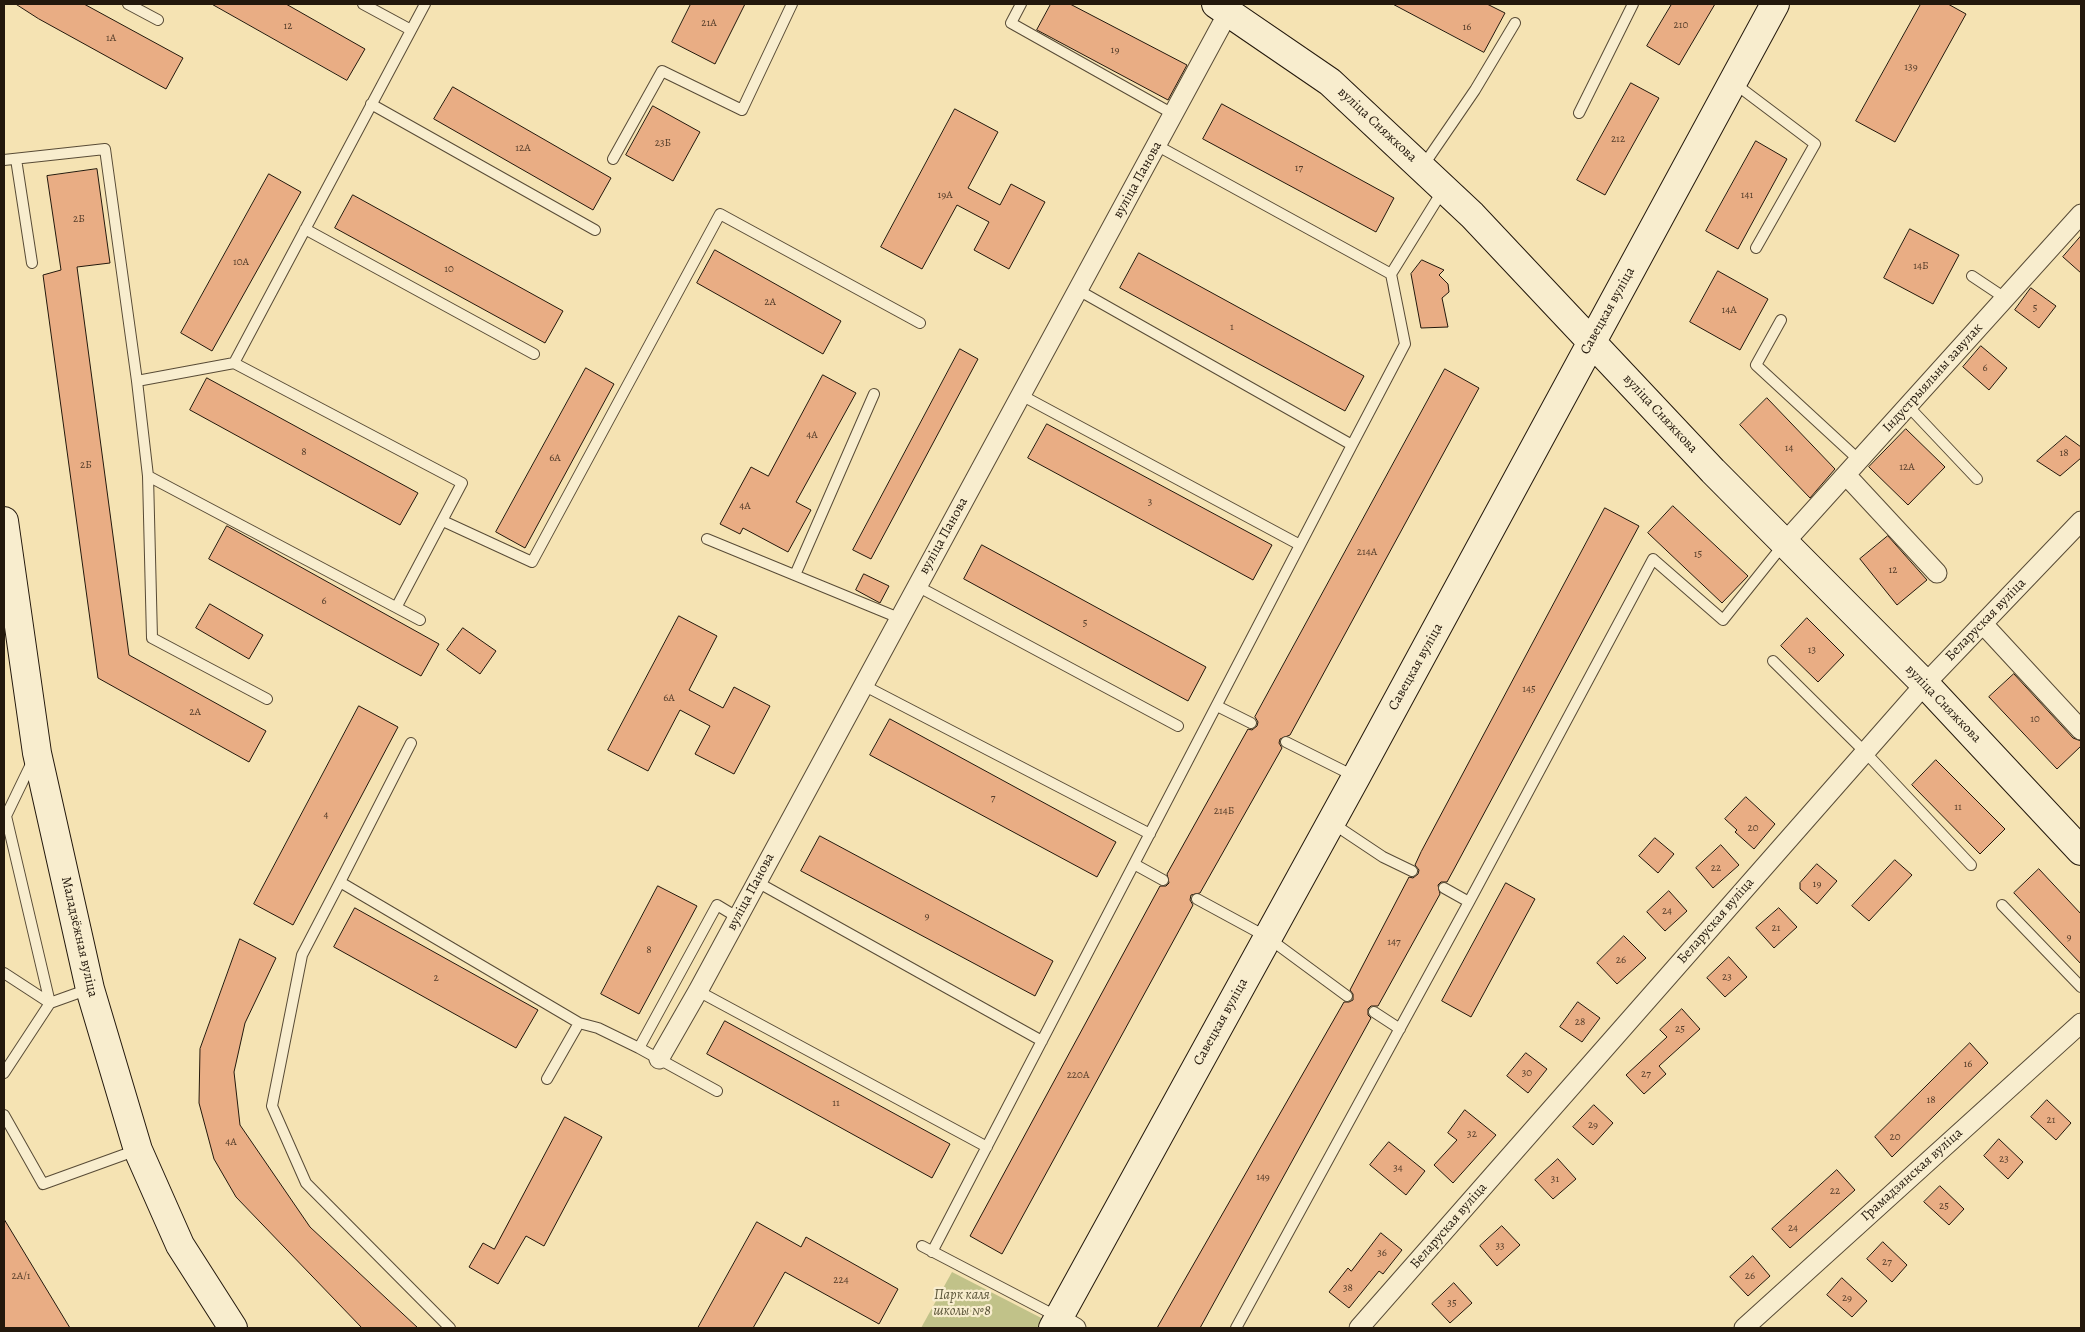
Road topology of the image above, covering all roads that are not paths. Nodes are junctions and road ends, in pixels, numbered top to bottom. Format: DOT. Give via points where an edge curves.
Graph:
graph roads {
  1 [pos="128,4"];
  2 [pos="363,4"];
  3 [pos="425,4"];
  4 [pos="792,4"];
  5 [pos="1021,4"];
  6 [pos="1633,4"];
  7 [pos="1775,4"];
  8 [pos="1223,7"];
  9 [pos="158,20"];
  10 [pos="1515,23"];
  11 [pos="411,30"];
  12 [pos="1734,83"];
  13 [pos="371,104"];
  14 [pos="1578,113"];
  15 [pos="1173,114"];
  16 [pos="1156,145"];
  17 [pos="16,159"];
  18 [pos="613,159"];
  19 [pos="4,160"];
  20 [pos="1422,167"];
  21 [pos="1444,188"];
  22 [pos="2081,214"];
  23 [pos="305,229"];
  24 [pos="595,230"];
  25 [pos="1756,248"];
  26 [pos="32,263"];
  27 [pos="1391,274"];
  28 [pos="1972,276"];
  29 [pos="1078,290"];
  30 [pos="2005,298"];
  31 [pos="1782,320"];
  32 [pos="920,323"];
  33 [pos="1592,341"];
  34 [pos="534,354"];
  35 [pos="234,363"];
  36 [pos="137,381"];
  37 [pos="874,394"];
  38 [pos="1022,395"];
  39 [pos="1908,406"];
  40 [pos="1352,445"];
  41 [pos="1859,460"];
  42 [pos="1846,475"];
  43 [pos="148,476"];
  44 [pos="1977,479"];
  45 [pos="4,521"];
  46 [pos="443,521"];
  47 [pos="2081,521"];
  48 [pos="707,539"];
  49 [pos="1785,542"];
  50 [pos="1300,545"];
  51 [pos="1937,573"];
  52 [pos="795,575"];
  53 [pos="917,586"];
  54 [pos="397,606"];
  55 [pos="900,618"];
  56 [pos="420,620"];
  57 [pos="1983,624"];
  58 [pos="1773,660"];
  59 [pos="1925,684"];
  60 [pos="863,685"];
  61 [pos="267,699"];
  62 [pos="1217,706"];
  63 [pos="1251,723"];
  64 [pos="1178,726"];
  65 [pos="2081,730"];
  66 [pos="1286,742"];
  67 [pos="411,743"];
  68 [pos="37,752"];
  69 [pos="1865,752"];
  70 [pos="1356,777"];
  71 [pos="1330,822"];
  72 [pos="1150,834"];
  73 [pos="2081,851"];
  74 [pos="1134,864"];
  75 [pos="1972,865"];
  76 [pos="1412,871"];
  77 [pos="1163,880"];
  78 [pos="340,882"];
  79 [pos="757,882"];
  80 [pos="1444,888"];
  81 [pos="1197,898"];
  82 [pos="1469,902"];
  83 [pos="2002,905"];
  84 [pos="737,918"];
  85 [pos="1267,937"];
  86 [pos="4,973"];
  87 [pos="2081,987"];
  88 [pos="90,989"];
  89 [pos="698,991"];
  90 [pos="1347,996"];
  91 [pos="50,1003"];
  92 [pos="1374,1012"];
  93 [pos="579,1022"];
  94 [pos="2081,1023"];
  95 [pos="1400,1029"];
  96 [pos="1042,1040"];
  97 [pos="638,1048"];
  98 [pos="658,1060"];
  99 [pos="4,1073"];
  100 [pos="547,1079"];
  101 [pos="717,1091"];
  102 [pos="4,1115"];
  103 [pos="987,1147"];
  104 [pos="138,1150"];
  105 [pos="922,1246"];
  106 [pos="932,1252"];
  107 [pos="1062,1325"];
  108 [pos="233,1328"];
  109 [pos="450,1328"];
  110 [pos="1236,1328"];
  111 [pos="1358,1328"];
  112 [pos="1744,1328"];
  1 -- 9 [label="lane"];
  2 -- 11 [label="lane"];
  3 -- 11 [label="lane"];
  4 -- 18 [label="lane" via="742,110 662,71"];
  5 -- 15 [label="lane" via="1011,22"];
  6 -- 14 [label="lane"];
  7 -- 12 [label="street, Савецкая вуліца"];
  8 -- 15 [label="street, вуліца Панова"];
  8 -- 20 [label="street, вуліца Сняжкова" via="1330,82"];
  10 -- 20 [label="lane" via="1475,90"];
  11 -- 13 [label="lane"];
  12 -- 25 [label="lane" via="1815,144"];
  12 -- 33 [label="street, Савецкая вуліца"];
  13 -- 23 [label="lane"];
  13 -- 24 [label="lane"];
  15 -- 16 [label="street, вуліца Панова"];
  16 -- 27 [label="lane"];
  16 -- 29 [label="street, вуліца Панова"];
  17 -- 19 [label="lane"];
  17 -- 26 [label="lane"];
  17 -- 36 [label="lane" via="105,148"];
  20 -- 21 [label="street, вуліца Сняжкова"];
  21 -- 27 [label="lane"];
  21 -- 33 [label="street, вуліца Сняжкова"];
  22 -- 30 [label="street, Індустрыяльны завулак"];
  23 -- 34 [label="lane"];
  23 -- 35 [label="lane"];
  27 -- 40 [label="lane" via="1405,344"];
  28 -- 30 [label="lane"];
  29 -- 38 [label="street, вуліца Панова"];
  29 -- 40 [label="lane"];
  30 -- 39 [label="street, Індустрыяльны завулак"];
  31 -- 41 [label="lane" via="1756,365"];
  32 -- 46 [label="lane" via="720,214 532,562"];
  33 -- 49 [label="street, вуліца Сняжкова" via="1713,471"];
  33 -- 70 [label="street, Савецкая вуліца"];
  35 -- 36 [label="lane"];
  35 -- 46 [label="lane" via="462,483"];
  36 -- 43 [label="lane"];
  37 -- 52 [label="lane"];
  38 -- 50 [label="lane"];
  38 -- 53 [label="street, вуліца Панова"];
  39 -- 41 [label="street, Індустрыяльны завулак"];
  39 -- 44 [label="lane"];
  40 -- 50 [label="lane"];
  41 -- 42 [label="street, Індустрыяльны завулак"];
  42 -- 49 [label="street, Індустрыяльны завулак"];
  42 -- 51 [label="street"];
  43 -- 54 [label="lane"];
  43 -- 61 [label="lane" via="152,638"];
  45 -- 68 [label="street, Маладзёжная вуліца"];
  46 -- 54 [label="lane"];
  47 -- 57 [label="street, Беларуская вуліца"];
  48 -- 52 [label="lane"];
  49 -- 59 [label="street, вуліца Сняжкова"];
  49 -- 82 [label="lane" via="1723,620 1653,559"];
  50 -- 62 [label="lane"];
  52 -- 55 [label="lane"];
  53 -- 55 [label="street, вуліца Панова"];
  53 -- 64 [label="lane"];
  54 -- 56 [label="lane"];
  55 -- 60 [label="street, вуліца Панова"];
  57 -- 59 [label="street, Беларуская вуліца"];
  57 -- 65 [label="street"];
  58 -- 69 [label="lane"];
  59 -- 69 [label="street, Беларуская вуліца"];
  59 -- 73 [label="street, вуліца Сняжкова"];
  60 -- 72 [label="lane"];
  60 -- 79 [label="street, вуліца Панова"];
  62 -- 63 [label="lane"];
  62 -- 72 [label="lane"];
  66 -- 70 [label="lane"];
  67 -- 78 [label="lane"];
  68 -- 88 [label="street, Маладзёжная вуліца"];
  68 -- 91 [label="lane" via="6,816"];
  69 -- 75 [label="lane"];
  69 -- 111 [label="street, Беларуская вуліца"];
  70 -- 71 [label="street, Савецкая вуліца"];
  71 -- 76 [label="lane" via="1383,857"];
  71 -- 85 [label="street, Савецкая вуліца"];
  72 -- 74 [label="lane"];
  74 -- 77 [label="lane"];
  74 -- 96 [label="lane"];
  78 -- 93 [label="lane"];
  78 -- 109 [label="lane" via="302,955 272,1106 306,1183"];
  79 -- 84 [label="street, вуліца Панова"];
  79 -- 96 [label="lane"];
  80 -- 82 [label="lane"];
  81 -- 85 [label="lane"];
  82 -- 95 [label="lane"];
  83 -- 87 [label="lane"];
  84 -- 89 [label="street, вуліца Панова"];
  84 -- 97 [label="lane" via="717,905"];
  85 -- 90 [label="lane"];
  85 -- 107 [label="street, Савецкая вуліца"];
  86 -- 91 [label="lane"];
  88 -- 91 [label="lane"];
  88 -- 104 [label="street, Маладзёжная вуліца"];
  89 -- 98 [label="street, вуліца Панова"];
  89 -- 103 [label="lane"];
  91 -- 99 [label="lane"];
  92 -- 95 [label="lane"];
  93 -- 97 [label="lane"];
  93 -- 100 [label="lane"];
  94 -- 112 [label="street, Грамадзянская вуліца"];
  95 -- 110 [label="lane"];
  96 -- 103 [label="lane"];
  97 -- 98 [label="lane"];
  98 -- 101 [label="lane"];
  102 -- 104 [label="lane" via="43,1184"];
  103 -- 106 [label="lane"];
  104 -- 108 [label="street, Маладзёжная вуліца" via="180,1244"];
  105 -- 106 [label="lane"];
  106 -- 107 [label="lane"];
}
